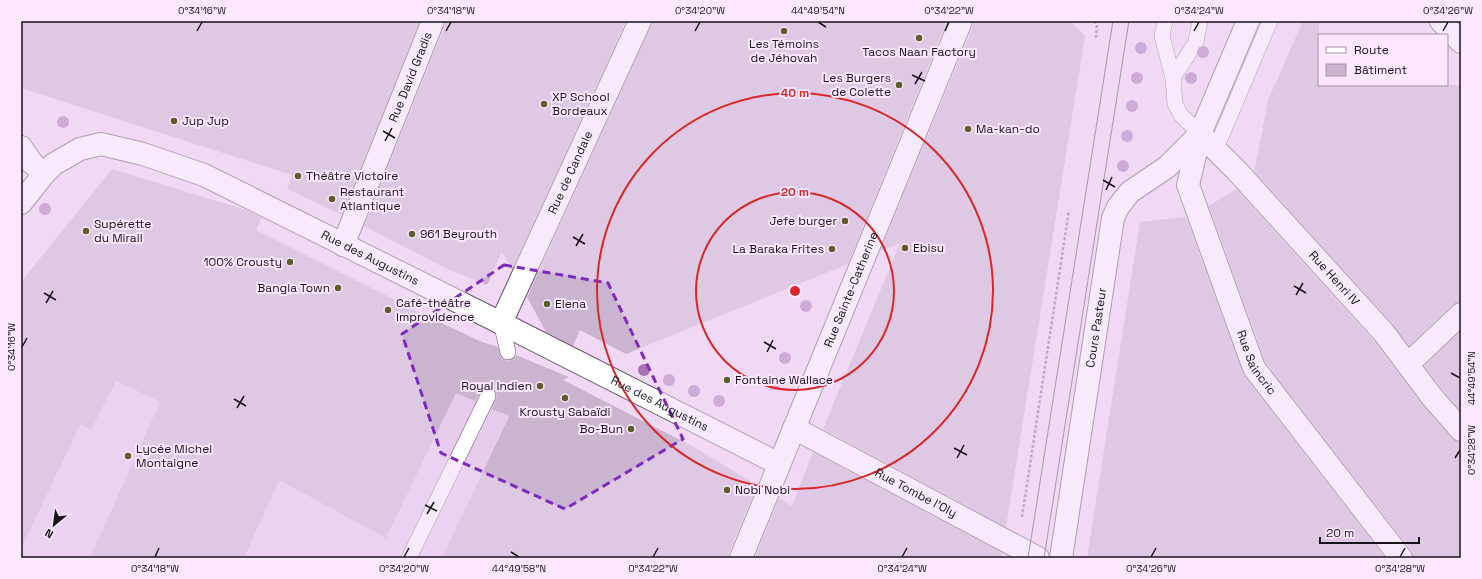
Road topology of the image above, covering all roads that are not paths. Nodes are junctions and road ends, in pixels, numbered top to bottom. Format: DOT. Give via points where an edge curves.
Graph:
graph roads {
  1 [pos="432,21"];
  2 [pos="640,21"];
  3 [pos="961,21"];
  4 [pos="1164,21"];
  5 [pos="1200,21"];
  6 [pos="1248,21"];
  7 [pos="1270,21"];
  8 [pos="1441,21"];
  9 [pos="1461,42"];
  10 [pos="1174,78"];
  11 [pos="1206,140"];
  12 [pos="21,147"];
  13 [pos="44,174"];
  14 [pos="21,203"];
  15 [pos="344,245"];
  16 [pos="1461,314"];
  17 [pos="501,323"];
  18 [pos="508,352"];
  19 [pos="1408,364"];
  20 [pos="488,396"];
  21 [pos="794,428"];
  22 [pos="1461,430"];
  23 [pos="779,464"];
  24 [pos="409,558"];
  25 [pos="741,558"];
  26 [pos="1038,558"];
  27 [pos="1061,558"];
  28 [pos="1401,558"];
  1 -- 15 [label="street, Rue David Gradis"];
  2 -- 17 [label="street, Rue de Candale"];
  3 -- 21 [label="street, Rue Sainte-Catherine"];
  4 -- 10 [label="lane" via="1162,36"];
  5 -- 10 [label="lane" via="1196,42"];
  6 -- 11 [label="street"];
  7 -- 11 [label="lane" via="1220,139"];
  8 -- 9 [label="street"];
  10 -- 11 [label="lane" via="1175,104 1181,115"];
  11 -- 19 [label="street, Rue Henri IV" via="1384,333"];
  11 -- 27 [label="street, Cours Pasteur" via="1130,192 1113,218"];
  11 -- 28 [label="street, Rue Saincric" via="1188,185 1254,368"];
  12 -- 13 [label="street" via="32,163"];
  13 -- 14 [label="street, Rue des Augustins"];
  13 -- 15 [label="street, Rue des Augustins" via="54,164 80,149 101,144 143,154 204,175"];
  15 -- 17 [label="street, Rue des Augustins"];
  16 -- 19 [label="street"];
  17 -- 18 [label="lane"];
  17 -- 23 [label="street, Rue des Augustins"];
  19 -- 22 [label="street, Rue Henri IV"];
  20 -- 24 [label="lane"];
  21 -- 23 [label="street, Rue Sainte-Catherine"];
  21 -- 26 [label="street, Rue Tombe l'Oly"];
  23 -- 25 [label="street, Rue Sainte-Catherine"];
}
